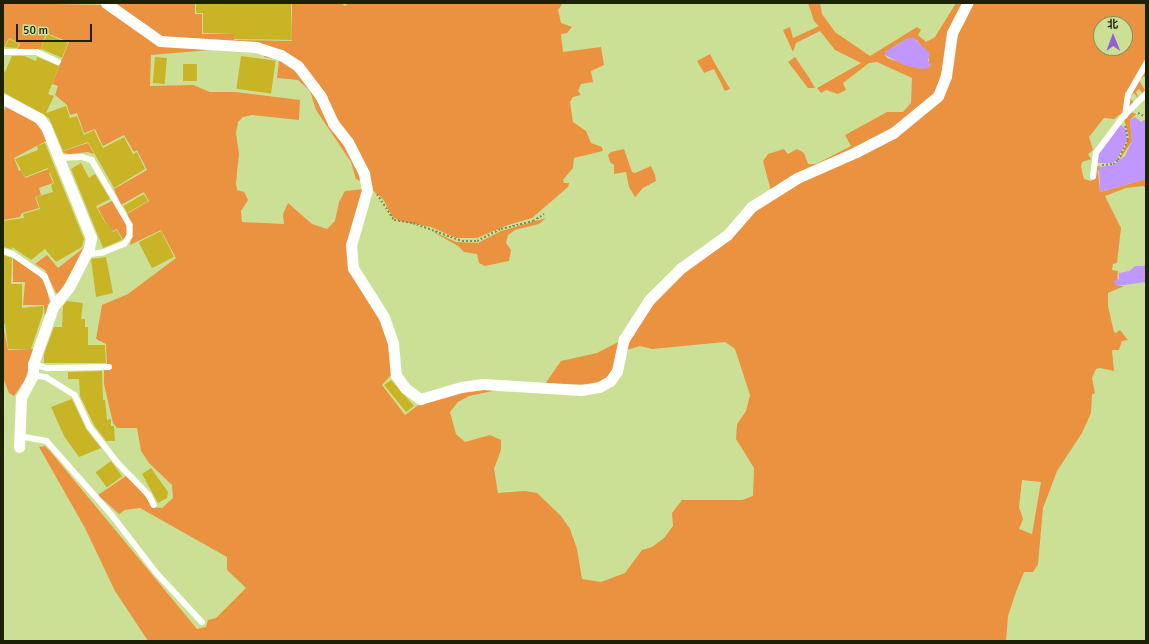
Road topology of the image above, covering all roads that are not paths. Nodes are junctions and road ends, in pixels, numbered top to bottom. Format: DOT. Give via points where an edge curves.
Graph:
graph roads {
  1 [pos="106,3"];
  2 [pos="967,3"];
  3 [pos="3,52"];
  4 [pos="58,62"];
  5 [pos="1146,64"];
  6 [pos="1146,94"];
  7 [pos="3,99"];
  8 [pos="1123,118"];
  9 [pos="60,158"];
  10 [pos="1093,177"];
  11 [pos="3,251"];
  12 [pos="84,255"];
  13 [pos="55,302"];
  14 [pos="109,367"];
  15 [pos="33,370"];
  16 [pos="19,441"];
  17 [pos="154,505"];
  18 [pos="202,622"];
  1 -- 2 [label="street" via="160,41 251,46 291,60 321,97 333,123 355,154 364,174 367,190 351,245 353,268 384,317 392,343 396,375 413,396 420,399 461,387 483,384 581,390 599,387 610,381 616,371 624,339 649,300 681,268 727,235 751,207 797,178 893,133 938,96 946,76 952,33"];
  3 -- 4 [label="lane" via="41,53"];
  5 -- 8 [label="lane" via="1128,95"];
  6 -- 8 [label="lane"];
  7 -- 9 [label="street" via="44,122"];
  8 -- 10 [label="lane" via="1096,153"];
  9 -- 12 [label="street" via="92,238"];
  9 -- 12 [label="lane" via="82,157 92,160 111,189 131,230 129,241 118,249"];
  11 -- 13 [label="lane" via="24,260 45,276"];
  12 -- 13 [label="street" via="67,290"];
  13 -- 15 [label="street"];
  14 -- 15 [label="lane"];
  15 -- 16 [label="street" via="21,398"];
  15 -- 17 [label="lane" via="75,395 90,427"];
  16 -- 18 [label="lane" via="47,442 112,515 156,572"];
}
